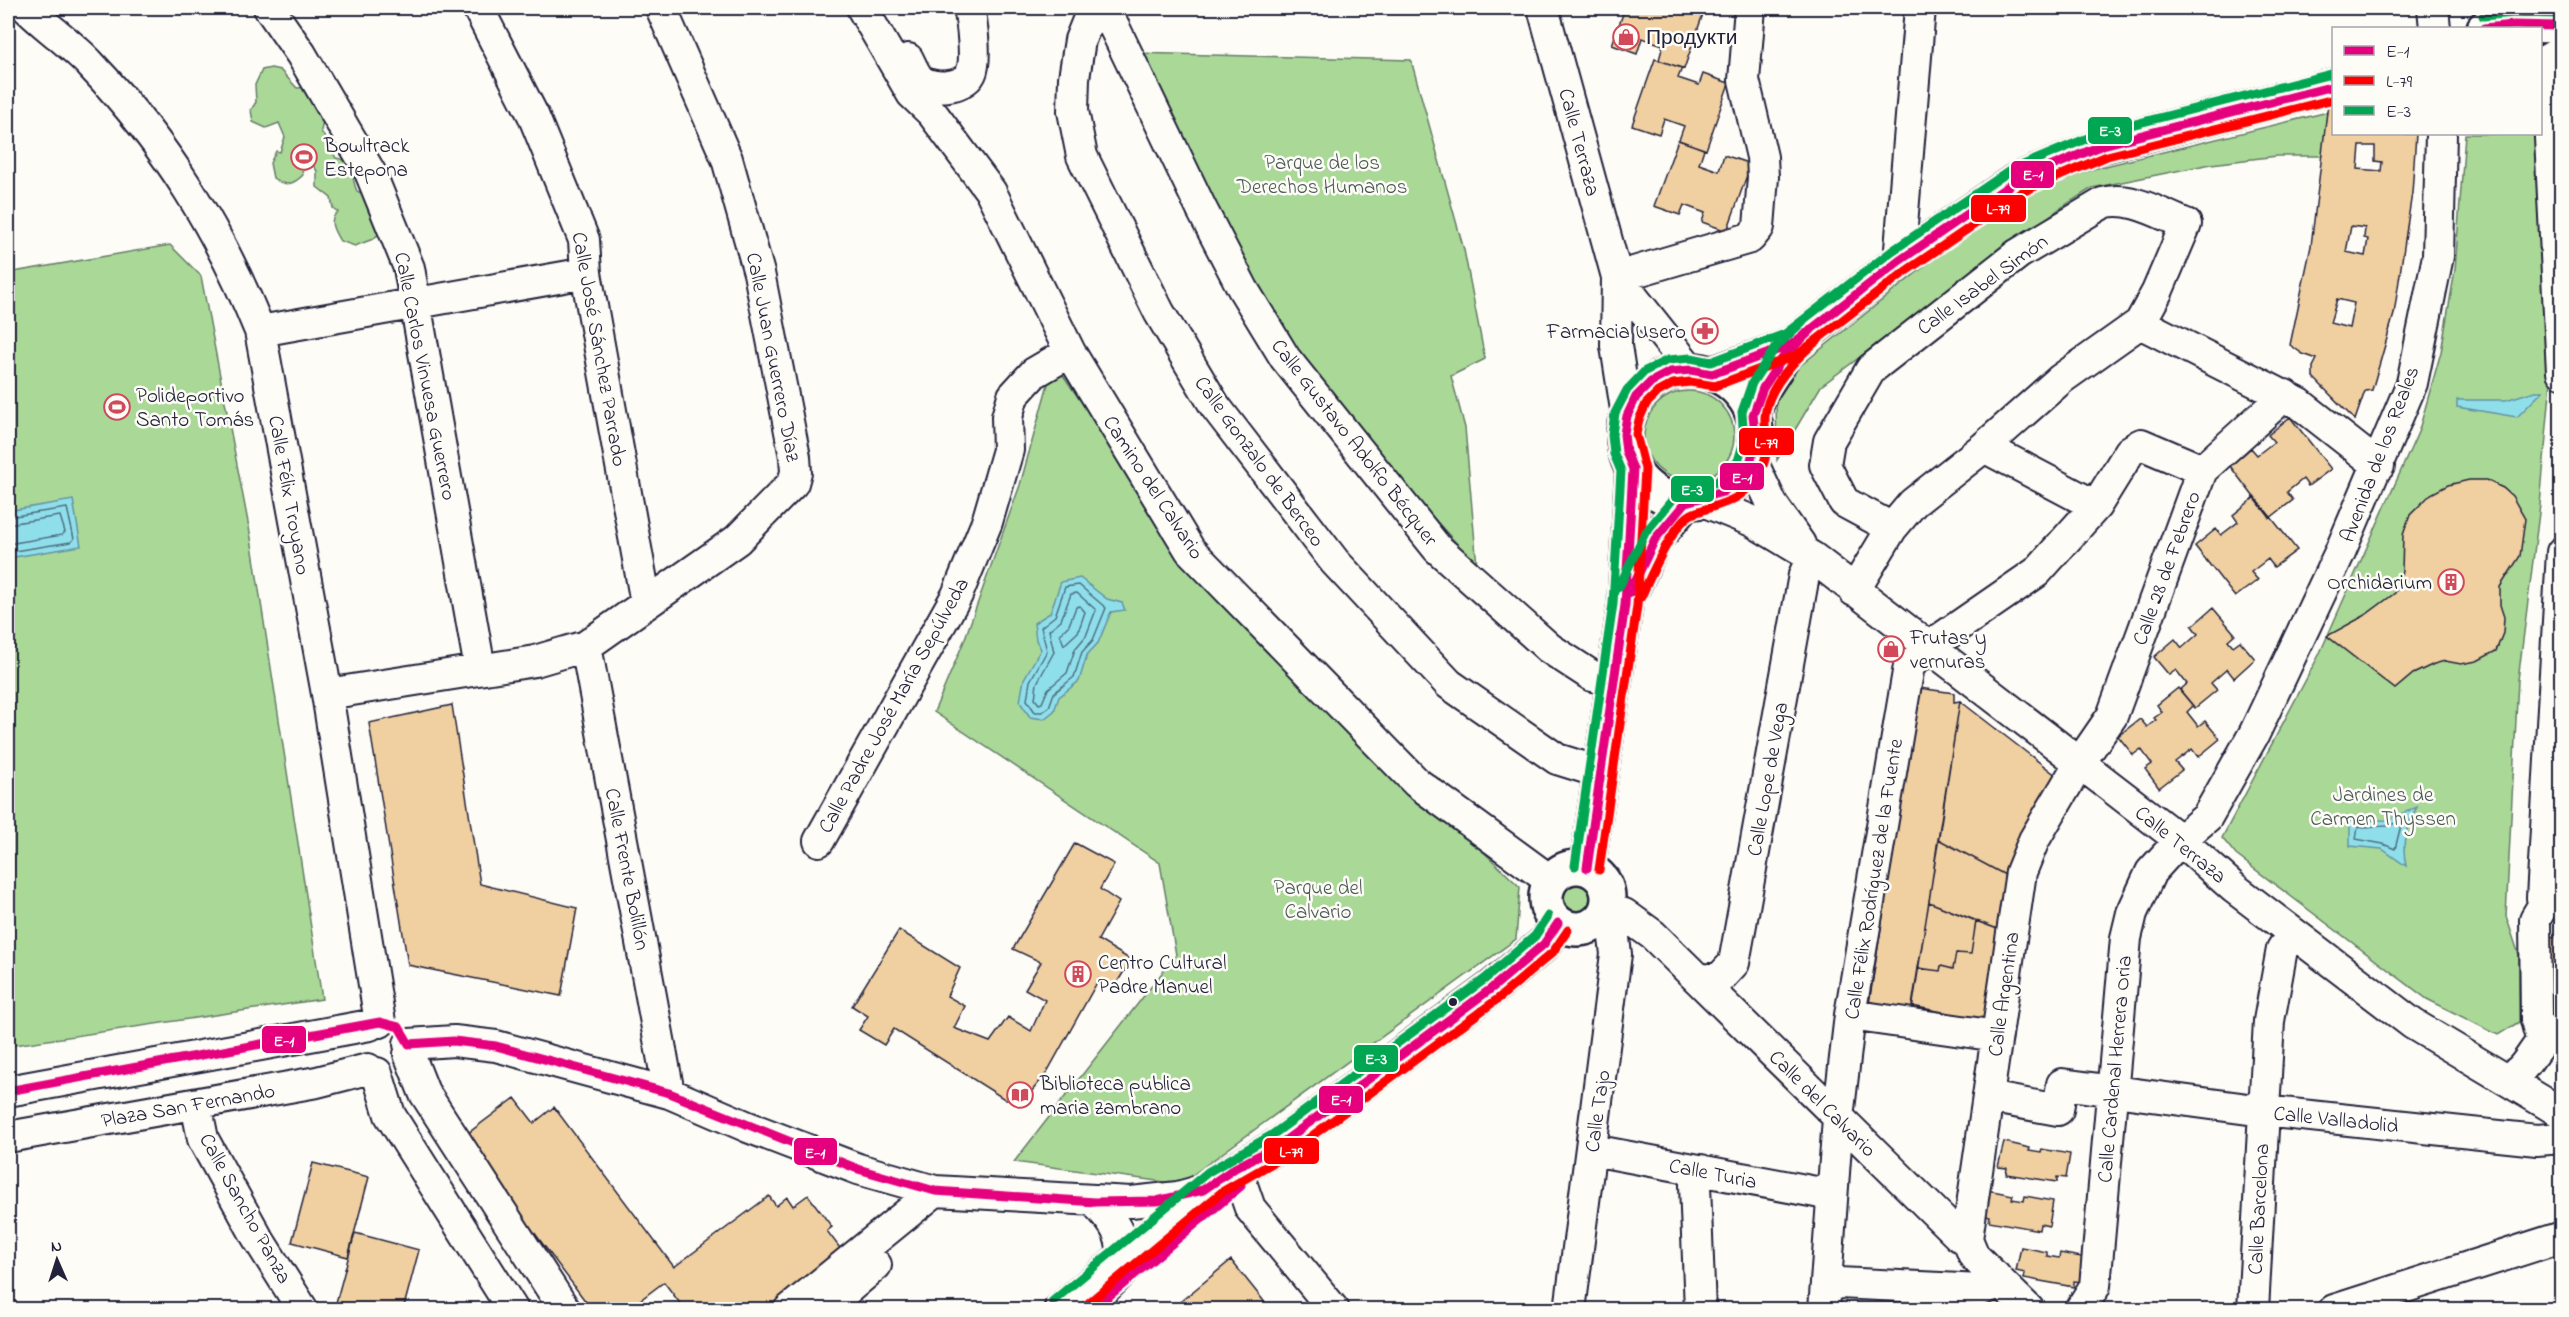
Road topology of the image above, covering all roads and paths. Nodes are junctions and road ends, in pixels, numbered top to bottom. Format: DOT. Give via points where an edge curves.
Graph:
graph roads {
  1 [pos="27,8"];
  2 [pos="269,8"];
  3 [pos="478,8"];
  4 [pos="661,8"];
  5 [pos="862,8"];
  6 [pos="879,8"];
  7 [pos="969,8"];
  8 [pos="1093,8"];
  9 [pos="1105,8"];
  10 [pos="1543,8"];
  11 [pos="1750,8"];
  12 [pos="1920,8"];
  13 [pos="2433,8"];
  14 [pos="2492,23"];
  15 [pos="2562,26"];
  16 [pos="2435,27"];
  17 [pos="2562,31"];
  18 [pos="2542,38"];
  19 [pos="2562,51"];
  20 [pos="2332,87"];
  21 [pos="2441,135"];
  22 [pos="1899,261"];
  23 [pos="586,273"];
  24 [pos="1617,277"];
  25 [pos="414,303"];
  26 [pos="2140,323"];
  27 [pos="260,331"];
  28 [pos="1791,345"];
  29 [pos="1070,352"];
  30 [pos="1702,372"];
  31 [pos="2562,372"];
  32 [pos="2285,395"];
  33 [pos="1753,414"];
  34 [pos="1627,416"];
  35 [pos="1984,447"];
  36 [pos="1752,461"];
  37 [pos="2379,466"];
  38 [pos="1632,469"];
  39 [pos="2202,470"];
  40 [pos="1694,501"];
  41 [pos="2096,506"];
  42 [pos="1892,528"];
  43 [pos="2562,552"];
  44 [pos="1812,558"];
  45 [pos="1854,591"];
  46 [pos="646,603"];
  47 [pos="1625,605"];
  48 [pos="586,646"];
  49 [pos="1928,648"];
  50 [pos="480,669"];
  51 [pos="2558,673"];
  52 [pos="1615,680"];
  53 [pos="327,694"];
  54 [pos="2079,764"];
  55 [pos="1602,773"];
  56 [pos="2180,840"];
  57 [pos="819,841"];
  58 [pos="1587,868"];
  59 [pos="1551,881"];
  60 [pos="2553,906"];
  61 [pos="1604,914"];
  62 [pos="1558,923"];
  63 [pos="2293,934"];
  64 [pos="1701,980"];
  65 [pos="1850,1015"];
  66 [pos="375,1023"];
  67 [pos="2551,1034"];
  68 [pos="1997,1036"];
  69 [pos="409,1049"];
  70 [pos="372,1071"];
  71 [pos="2506,1079"];
  72 [pos="8,1091"];
  73 [pos="2111,1091"];
  74 [pos="669,1093"];
  75 [pos="1988,1097"];
  76 [pos="196,1104"];
  77 [pos="2263,1112"];
  78 [pos="2562,1113"];
  79 [pos="1838,1118"];
  80 [pos="8,1137"];
  81 [pos="2562,1138"];
  82 [pos="1279,1145"];
  83 [pos="1593,1148"];
  84 [pos="1701,1170"];
  85 [pos="1242,1185"];
  86 [pos="1203,1190"];
  87 [pos="948,1192"];
  88 [pos="1832,1200"];
  89 [pos="1095,1202"];
  90 [pos="2562,1237"];
  91 [pos="1967,1239"];
  92 [pos="1123,1257"];
  93 [pos="1995,1276"];
  94 [pos="1827,1277"];
  95 [pos="303,1310"];
  96 [pos="513,1310"];
  97 [pos="565,1310"];
  98 [pos="789,1310"];
  99 [pos="823,1310"];
  100 [pos="1062,1310"];
  101 [pos="1090,1310"];
  102 [pos="1334,1310"];
  103 [pos="1570,1310"];
  104 [pos="1700,1310"];
  105 [pos="1824,1310"];
  106 [pos="2028,1310"];
  107 [pos="2080,1310"];
  108 [pos="2253,1310"];
  109 [pos="2334,1310"];
  1 -- 27 [label="street, Calle Félix Troyano" via="91,65 161,149 210,221"];
  2 -- 25 [label="street, Calle Carlos Vinuesa Guerrero" via="301,54 370,172 409,268"];
  3 -- 23 [label="street, Calle José Sánchez Parrado" via="533,115 563,188 584,240"];
  4 -- 46 [label="street, Calle Juan Guerrero Díaz" via="727,159 748,231 796,472 793,483 737,540"];
  5 -- 29 [label="street, Camino del Calvario" via="912,94 932,113 991,192"];
  6 -- 7 [label="street" via="919,79 936,87 964,81 972,72 973,26"];
  8 -- 55 [label="street, Calle Gonzalo de Berceo" via="1080,40 1074,78 1073,111 1082,156 1159,312 1215,406 1335,562 1449,684 1557,759"];
  9 -- 52 [label="street, Calle Gustavo Adolfo Bécquer" via="1207,220 1285,358 1437,548 1549,648 1592,676"];
  10 -- 24 [label="street, Calle Terraza"];
  11 -- 24 [label="street" via="1744,80 1762,157 1759,227 1750,238"];
  12 -- 22 [label="street"];
  13 -- 16 [label="street"];
  14 -- 15 [label="main road"];
  17 -- 18 [label="main road"];
  19 -- 31 [label="street" via="2546,60"];
  20 -- 22 [label="main road" via="2103,145 2055,163 1976,207"];
  21 -- 37 [label="street, Avenida de los Reales" via="2438,256 2412,383"];
  22 -- 28 [label="main road"];
  23 -- 25 [label="street"];
  23 -- 46 [label="street, Calle José Sánchez Parrado"];
  24 -- 30 [label="street, Calle Terraza"];
  24 -- 34 [label="street, Calle Terraza" via="1616,346"];
  25 -- 27 [label="street"];
  25 -- 50 [label="street, Calle Carlos Vinuesa Guerrero"];
  26 -- 32 [label="street"];
  26 -- 35 [label="street, Calle Isabel Simón" via="2061,379"];
  26 -- 42 [label="street, Calle Isabel Simón" via="2186,224 2114,200 2079,216 2018,254 1871,369 1829,441 1825,465 1844,502"];
  27 -- 53 [label="street, Calle Félix Troyano"];
  28 -- 30 [label="main road"];
  28 -- 33 [label="main road" via="1760,393"];
  29 -- 57 [label="street, Calle Padre José María Sepúlveda" via="1034,373 1013,396 1007,417 1008,450 987,522 957,596"];
  29 -- 59 [label="street, Camino del Calvario" via="1190,550 1418,783"];
  30 -- 33 [label="main road" via="1730,382"];
  30 -- 34 [label="main road" via="1670,372 1651,382 1636,397"];
  32 -- 37 [label="street"];
  32 -- 39 [label="street, Calle 28 de Febrero"];
  33 -- 36 [label="main road" via="1756,429"];
  34 -- 38 [label="main road" via="1624,434"];
  35 -- 41 [label="street"];
  35 -- 42 [label="street, Calle Isabel Simón" via="1913,503"];
  36 -- 40 [label="main road" via="1732,487"];
  36 -- 44 [label="street, Calle Terraza" via="1772,504"];
  37 -- 56 [label="street, Avenida de los Reales" via="2254,734 2207,817"];
  38 -- 40 [label="main road" via="1650,487"];
  38 -- 47 [label="main road"];
  39 -- 41 [label="street, Calle Félix Rodríguez de la Fuente" via="2141,444 2130,451"];
  39 -- 54 [label="street, Calle 28 de Febrero" via="2112,716"];
  40 -- 44 [label="street, Calle Terraza" via="1752,521"];
  40 -- 47 [label="main road" via="1655,539"];
  41 -- 49 [label="street, Calle Félix Rodríguez de la Fuente" via="2037,572"];
  42 -- 45 [label="street, Calle Isabel Simón"];
  43 -- 51 [label="street"];
  44 -- 45 [label="street, Calle Terraza"];
  44 -- 64 [label="street, Calle Lope de Vega" via="1804,575 1734,963 1720,978"];
  45 -- 49 [label="street, Calle Terraza"];
  46 -- 48 [label="street, Calle Juan Guerrero Díaz"];
  47 -- 52 [label="main road"];
  48 -- 50 [label="street, Calle Juan Guerrero Díaz" via="535,661"];
  48 -- 74 [label="street, Calle Frente Bolillón"];
  49 -- 54 [label="street, Calle Terraza"];
  49 -- 65 [label="street, Calle Félix Rodríguez de la Fuente" via="1909,666"];
  50 -- 53 [label="street, Calle Juan Guerrero Díaz"];
  51 -- 60 [label="street" via="2542,898"];
  52 -- 55 [label="main road"];
  53 -- 66 [label="street, Calle Félix Troyano"];
  54 -- 56 [label="street, Calle Terraza"];
  54 -- 68 [label="street, Calle Argentina" via="2034,840 2021,872"];
  55 -- 58 [label="main road"];
  56 -- 63 [label="street, Calle Terraza"];
  56 -- 73 [label="street, Calle Cardenal Herrera Oria" via="2151,872 2130,921"];
  58 -- 59 [label="main road" via="1567,868"];
  58 -- 61 [label="main road" via="1604,880 1609,899"];
  59 -- 62 [label="main road" via="1545,898"];
  60 -- 67 [label="street" via="2535,919 2536,1020"];
  61 -- 62 [label="main road" via="1581,929"];
  61 -- 64 [label="street, Calle del Calvario" via="1636,921"];
  61 -- 83 [label="street, Calle Tajo" via="1613,930 1616,954"];
  62 -- 82 [label="main road" via="1544,944 1492,988"];
  63 -- 71 [label="street, Calle Terraza" via="2413,1024"];
  63 -- 77 [label="street, Calle Barcelona" via="2282,949 2269,1020"];
  64 -- 79 [label="street, Calle del Calvario"];
  65 -- 68 [label="street"];
  65 -- 79 [label="street, Calle Félix Rodríguez de la Fuente"];
  66 -- 69 [label="street" via="399,1027"];
  66 -- 70 [label="street" via="362,1032 357,1051"];
  66 -- 72 [label="street"];
  67 -- 71 [label="street" via="2519,1072"];
  68 -- 75 [label="street, Calle Argentina"];
  69 -- 70 [label="street" via="405,1063 397,1070 387,1074"];
  69 -- 74 [label="street" via="454,1041 496,1046"];
  69 -- 97 [label="street" via="424,1092"];
  70 -- 76 [label="street, Plaza San Fernando"];
  70 -- 96 [label="street" via="390,1115"];
  71 -- 78 [label="street, Calle Terraza"];
  73 -- 75 [label="street, Calle Valladolid" via="2062,1084 2058,1110"];
  73 -- 77 [label="street, Calle Valladolid"];
  73 -- 107 [label="street, Calle Cardenal Herrera Oria" via="2095,1286"];
  74 -- 87 [label="street" via="858,1169"];
  75 -- 91 [label="street, Calle Argentina"];
  76 -- 80 [label="street, Plaza San Fernando"];
  76 -- 95 [label="street, Calle Sancho Panza" via="203,1138 257,1238"];
  77 -- 81 [label="street, Calle Valladolid" via="2537,1140"];
  77 -- 108 [label="street, Calle Barcelona"];
  79 -- 88 [label="street, Calle Félix Rodríguez de la Fuente"];
  79 -- 91 [label="street, Calle del Calvario" via="1959,1236"];
  82 -- 85 [label="main road"];
  82 -- 86 [label="main road"];
  83 -- 84 [label="street, Calle Turia"];
  83 -- 103 [label="street, Calle Tajo"];
  84 -- 88 [label="street, Calle Turia" via="1821,1193"];
  84 -- 104 [label="street" via="1695,1185"];
  85 -- 101 [label="main road"];
  85 -- 102 [label="street" via="1250,1208"];
  86 -- 89 [label="street" via="1157,1200"];
  86 -- 92 [label="main road"];
  87 -- 89 [label="street"];
  87 -- 98 [label="street"];
  87 -- 99 [label="street"];
  88 -- 94 [label="street, Calle Félix Rodríguez de la Fuente"];
  89 -- 92 [label="street" via="1120,1233"];
  90 -- 109 [label="street"];
  91 -- 93 [label="street, Calle del Calvario" via="1974,1256"];
  92 -- 100 [label="main road"];
  92 -- 101 [label="street" via="1123,1271 1093,1300"];
  93 -- 94 [label="street" via="1991,1286 1981,1290 1839,1283"];
  93 -- 106 [label="street, Calle del Calvario"];
  94 -- 105 [label="street, Calle Félix Rodríguez de la Fuente"];
}
